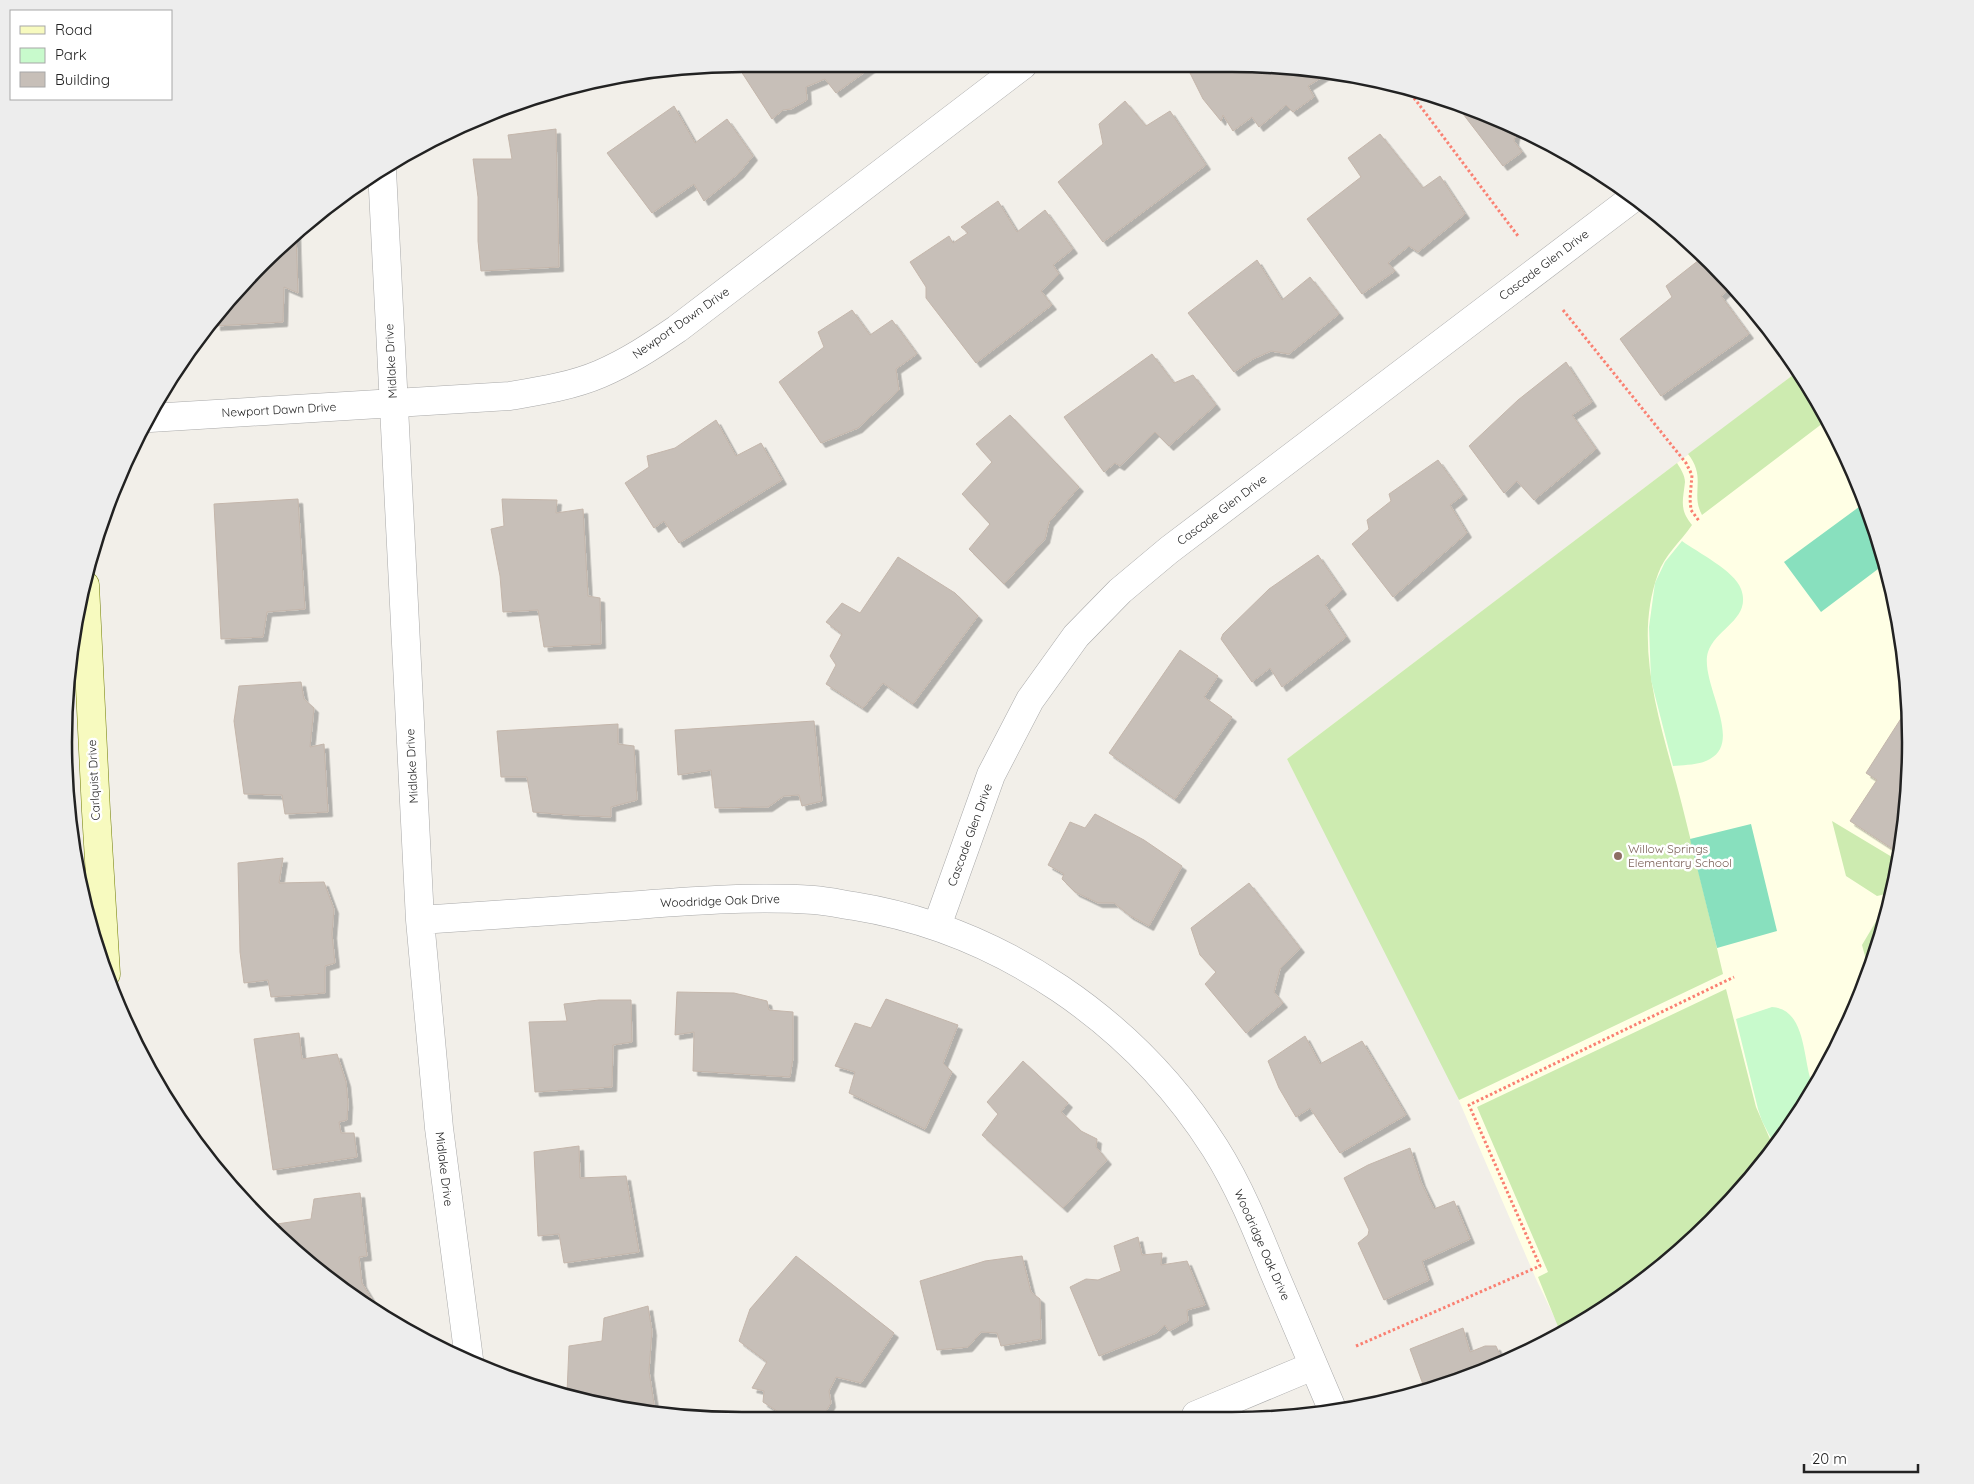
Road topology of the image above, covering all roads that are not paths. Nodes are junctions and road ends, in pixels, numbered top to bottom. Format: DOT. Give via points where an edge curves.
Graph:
graph roads {
  1 [pos="1013,72"];
  2 [pos="382,177"];
  3 [pos="1628,202"];
  4 [pos="393,404"];
  5 [pos="157,418"];
  6 [pos="86,608"];
  7 [pos="420,920"];
  8 [pos="98,926"];
  9 [pos="938,926"];
  10 [pos="467,1352"];
  11 [pos="1313,1366"];
  12 [pos="1330,1404"];
  13 [pos="1203,1412"];
  1 -- 4 [label="street, Newport Dawn Drive" via="639,355 598,375 554,388 510,396"];
  2 -- 4 [label="street, Midlake Drive"];
  3 -- 9 [label="street, Cascade Glen Drive" via="1169,550 1120,591 1076,636 1030,700 991,775"];
  4 -- 5 [label="street, Newport Dawn Drive"];
  4 -- 7 [label="street, Midlake Drive"];
  6 -- 8 [label="street, Carlquist Drive"];
  7 -- 9 [label="street, Woodridge Oak Drive" via="757,898 816,900 876,910"];
  7 -- 10 [label="street, Midlake Drive" via="439,1128"];
  9 -- 11 [label="street, Woodridge Oak Drive" via="994,949 1089,1008 1136,1050 1179,1098 1215,1148 1246,1204"];
  11 -- 12 [label="street, Woodridge Oak Drive"];
  11 -- 13 [label="street"];
}
